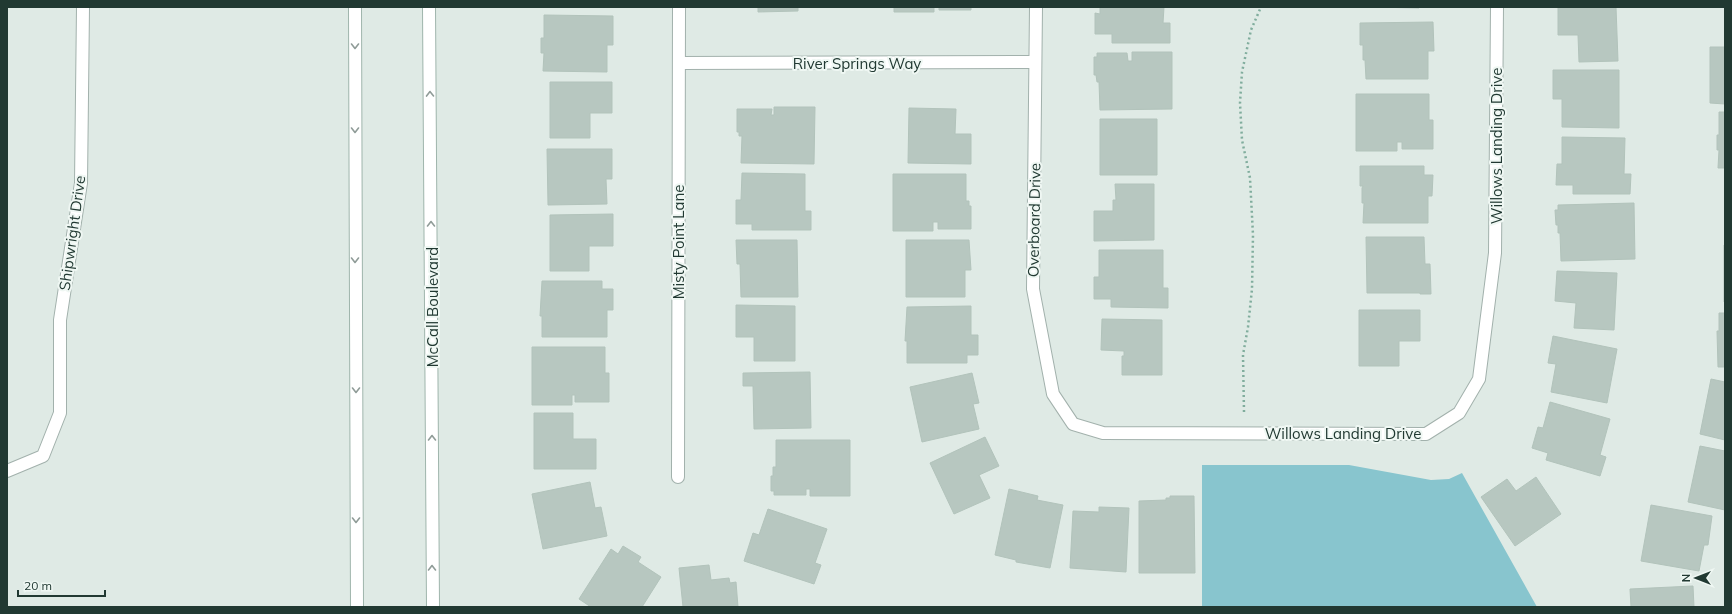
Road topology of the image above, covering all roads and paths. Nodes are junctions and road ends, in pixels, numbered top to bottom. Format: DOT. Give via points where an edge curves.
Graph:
graph roads {
  1 [pos="83,7"];
  2 [pos="354,7"];
  3 [pos="429,7"];
  4 [pos="679,7"];
  5 [pos="1036,7"];
  6 [pos="1261,7"];
  7 [pos="1497,7"];
  8 [pos="1035,62"];
  9 [pos="678,63"];
  10 [pos="1074,424"];
  11 [pos="1244,434"];
  12 [pos="7,471"];
  13 [pos="678,477"];
  14 [pos="357,607"];
  15 [pos="433,607"];
  1 -- 12 [label="street, Shipwright Drive" via="81,183 60,320 60,413 43,456"];
  2 -- 14 [label="street, one-way"];
  15 -- 3 [label="street, McCall Boulevard, one-way"];
  4 -- 9 [label="street, Misty Point Lane"];
  5 -- 8 [label="street, Overboard Drive"];
  6 -- 11 [label="path" via="1251,30 1242,72 1240,103 1242,140 1250,178 1253,235 1252,289 1243,355"];
  7 -- 11 [label="street, Willows Landing Drive" via="1495,253 1479,379 1459,413 1426,434"];
  8 -- 9 [label="street, River Springs Way"];
  8 -- 10 [label="street, Overboard Drive" via="1033,289 1053,394"];
  9 -- 13 [label="street, Misty Point Lane"];
  10 -- 11 [label="street, Willows Landing Drive" via="1103,433"];
}
